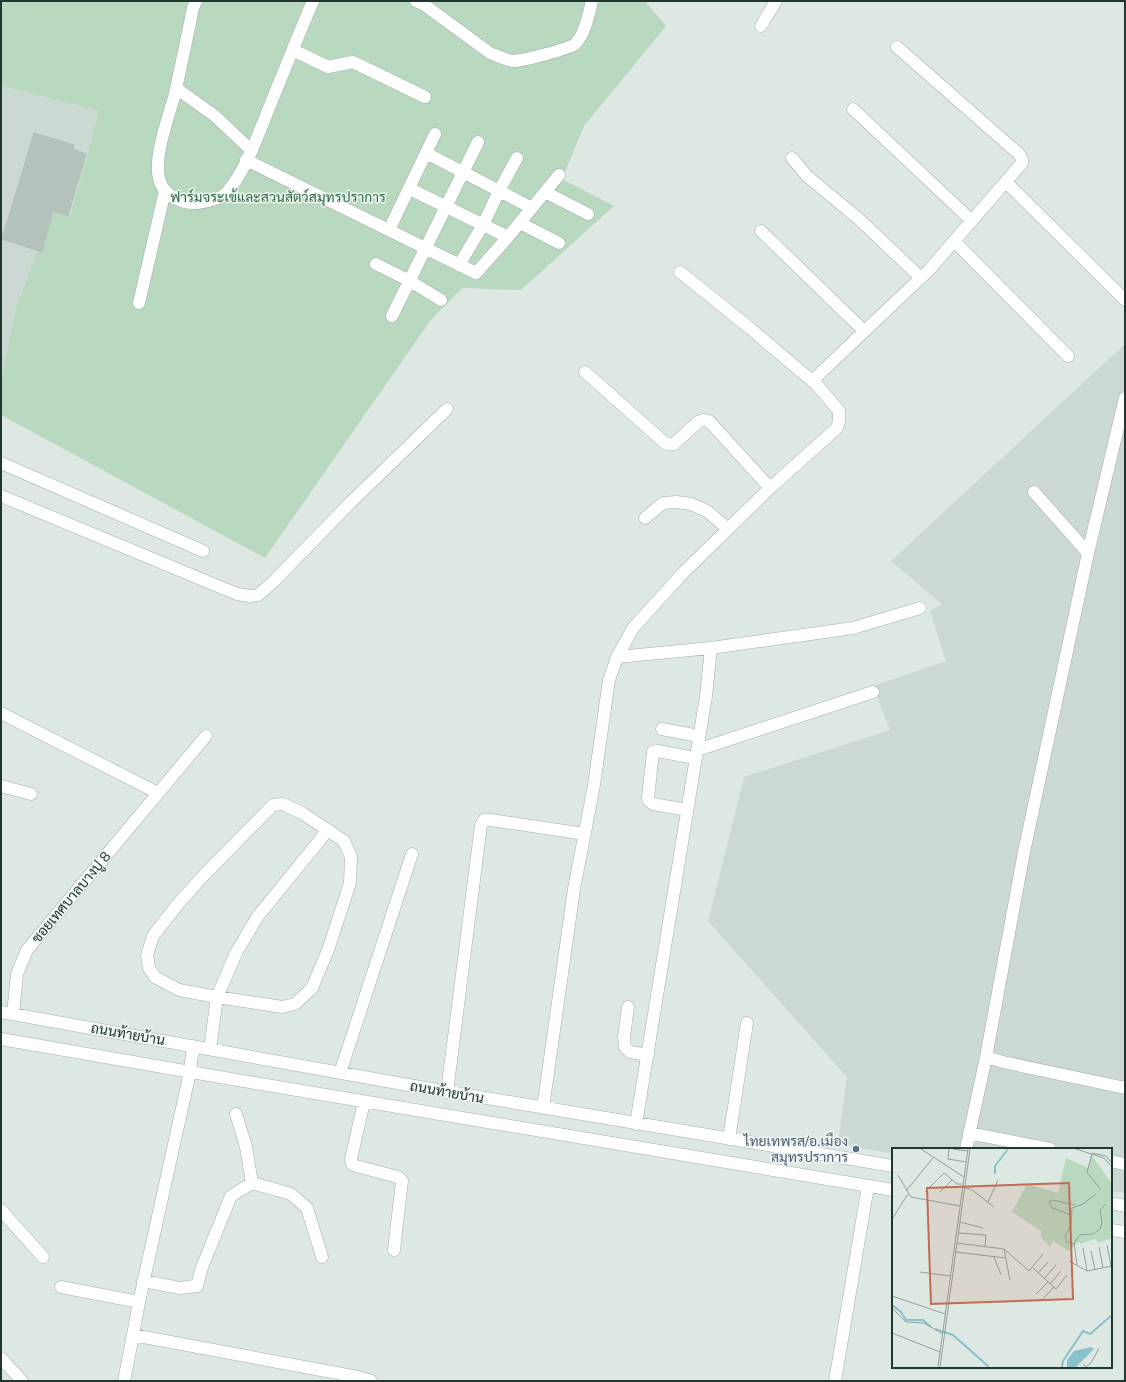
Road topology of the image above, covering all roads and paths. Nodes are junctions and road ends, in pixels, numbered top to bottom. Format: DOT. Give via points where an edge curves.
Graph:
graph roads {
  1 [pos="196,1"];
  2 [pos="313,1"];
  3 [pos="416,1"];
  4 [pos="592,1"];
  5 [pos="776,1"];
  6 [pos="761,26"];
  7 [pos="897,47"];
  8 [pos="293,50"];
  9 [pos="176,88"];
  10 [pos="425,96"];
  11 [pos="853,109"];
  12 [pos="435,134"];
  13 [pos="478,142"];
  14 [pos="426,153"];
  15 [pos="249,155"];
  16 [pos="517,158"];
  17 [pos="792,158"];
  18 [pos="463,172"];
  19 [pos="559,175"];
  20 [pos="1006,182"];
  21 [pos="410,189"];
  22 [pos="165,191"];
  23 [pos="499,191"];
  24 [pos="545,192"];
  25 [pos="447,207"];
  26 [pos="532,208"];
  27 [pos="588,214"];
  28 [pos="972,221"];
  29 [pos="520,223"];
  30 [pos="483,225"];
  31 [pos="389,230"];
  32 [pos="761,232"];
  33 [pos="508,237"];
  34 [pos="954,241"];
  35 [pos="559,243"];
  36 [pos="426,248"];
  37 [pos="376,264"];
  38 [pos="459,265"];
  39 [pos="680,272"];
  40 [pos="921,278"];
  41 [pos="410,281"];
  42 [pos="441,300"];
  43 [pos="1125,300"];
  44 [pos="139,303"];
  45 [pos="392,316"];
  46 [pos="864,331"];
  47 [pos="1068,356"];
  48 [pos="585,372"];
  49 [pos="812,380"];
  50 [pos="1124,405"];
  51 [pos="447,409"];
  52 [pos="1,463"];
  53 [pos="770,488"];
  54 [pos="1034,492"];
  55 [pos="1,496"];
  56 [pos="645,518"];
  57 [pos="728,529"];
  58 [pos="203,551"];
  59 [pos="1088,553"];
  60 [pos="920,608"];
  61 [pos="711,648"];
  62 [pos="617,657"];
  63 [pos="873,692"];
  64 [pos="1,713"];
  65 [pos="662,729"];
  66 [pos="206,736"];
  67 [pos="699,736"];
  68 [pos="696,754"];
  69 [pos="1,786"];
  70 [pos="158,793"];
  71 [pos="31,794"];
  72 [pos="687,810"];
  73 [pos="328,830"];
  74 [pos="585,834"];
  75 [pos="412,854"];
  76 [pos="217,998"];
  77 [pos="628,1007"];
  78 [pos="7,1013"];
  79 [pos="747,1023"];
  80 [pos="1,1039"];
  81 [pos="193,1046"];
  82 [pos="210,1050"];
  83 [pos="648,1055"];
  84 [pos="986,1057"];
  85 [pos="190,1072"];
  86 [pos="340,1073"];
  87 [pos="1125,1088"];
  88 [pos="447,1092"];
  89 [pos="364,1102"];
  90 [pos="543,1108"];
  91 [pos="236,1114"];
  92 [pos="636,1124"];
  93 [pos="969,1133"];
  94 [pos="729,1139"];
  95 [pos="966,1148"];
  96 [pos="1045,1148"];
  97 [pos="1112,1161"];
  98 [pos="1124,1164"];
  99 [pos="892,1166"];
  100 [pos="252,1183"];
  101 [pos="868,1186"];
  102 [pos="892,1190"];
  103 [pos="1112,1203"];
  104 [pos="1125,1206"];
  105 [pos="1,1210"];
  106 [pos="1112,1230"];
  107 [pos="1125,1232"];
  108 [pos="394,1250"];
  109 [pos="43,1257"];
  110 [pos="322,1257"];
  111 [pos="143,1281"];
  112 [pos="61,1287"];
  113 [pos="139,1302"];
  114 [pos="134,1335"];
  115 [pos="1,1358"];
  116 [pos="22,1381"];
  117 [pos="124,1381"];
  118 [pos="371,1381"];
  119 [pos="835,1381"];
  1 -- 9 [label="street"];
  2 -- 8 [label="street"];
  3 -- 4 [label="street" via="490,53 514,61 563,50 576,43 585,28"];
  5 -- 6 [label="street"];
  7 -- 20 [label="street" via="1019,154 1022,163"];
  8 -- 10 [label="street" via="328,67 353,62"];
  8 -- 15 [label="street"];
  9 -- 15 [label="street" via="215,116"];
  9 -- 22 [label="street" via="157,164 160,182"];
  11 -- 28 [label="street"];
  12 -- 14 [label="street"];
  13 -- 18 [label="street"];
  14 -- 18 [label="street"];
  14 -- 21 [label="street"];
  15 -- 22 [label="street" via="238,178 226,193 215,199 196,203 182,202"];
  15 -- 31 [label="street"];
  16 -- 23 [label="street"];
  17 -- 40 [label="street" via="807,176 860,220"];
  18 -- 23 [label="street"];
  18 -- 25 [label="street"];
  19 -- 24 [label="street"];
  20 -- 28 [label="street"];
  20 -- 43 [label="street"];
  21 -- 25 [label="street"];
  21 -- 31 [label="street"];
  22 -- 44 [label="street"];
  23 -- 26 [label="street"];
  23 -- 30 [label="street"];
  24 -- 26 [label="street"];
  24 -- 27 [label="street"];
  25 -- 30 [label="street"];
  25 -- 36 [label="street"];
  26 -- 29 [label="street"];
  28 -- 34 [label="street"];
  29 -- 33 [label="street"];
  29 -- 35 [label="street"];
  30 -- 33 [label="street"];
  30 -- 38 [label="street"];
  31 -- 36 [label="street"];
  32 -- 46 [label="street"];
  33 -- 38 [label="street" via="476,273"];
  34 -- 40 [label="street"];
  34 -- 47 [label="street"];
  36 -- 38 [label="street"];
  36 -- 41 [label="street"];
  37 -- 41 [label="street"];
  39 -- 49 [label="street"];
  40 -- 46 [label="street"];
  41 -- 42 [label="street"];
  41 -- 45 [label="street"];
  46 -- 49 [label="street"];
  48 -- 53 [label="street" via="664,443 674,444 698,422 709,421"];
  49 -- 53 [label="street" via="839,411 837,428"];
  50 -- 59 [label="street"];
  51 -- 55 [label="street" via="258,595 237,594"];
  52 -- 58 [label="street"];
  53 -- 57 [label="street"];
  54 -- 59 [label="street"];
  56 -- 57 [label="street" via="663,503 676,502 707,510"];
  57 -- 62 [label="street" via="683,573 633,628"];
  59 -- 84 [label="street" via="1024,852"];
  60 -- 61 [label="street" via="853,628"];
  61 -- 62 [label="street"];
  61 -- 67 [label="street"];
  62 -- 74 [label="street" via="609,680"];
  63 -- 68 [label="street"];
  64 -- 70 [label="street"];
  65 -- 67 [label="street"];
  66 -- 70 [label="street, ซอยเทศบาลบางปู 8"];
  67 -- 68 [label="street"];
  68 -- 72 [label="street"];
  68 -- 72 [label="street" via="653,752 649,801"];
  69 -- 71 [label="street"];
  70 -- 78 [label="street, ซอยเทศบาลบางปู 8" via="27,950 17,974"];
  72 -- 83 [label="street"];
  73 -- 76 [label="street" via="258,916 236,953"];
  73 -- 76 [label="street" via="344,841 351,857 350,884 312,988 295,1004 282,1007"];
  73 -- 76 [label="street" via="283,804 272,805 204,875 153,936 148,955 149,968 155,977 179,990"];
  74 -- 88 [label="street" via="491,820 484,820 481,825"];
  74 -- 90 [label="street" via="574,890"];
  75 -- 86 [label="street"];
  76 -- 82 [label="street"];
  77 -- 83 [label="street" via="625,1047 630,1052"];
  78 -- 81 [label="street, ถนนท้ายบ้าน"];
  79 -- 94 [label="street"];
  80 -- 85 [label="street, ถนนท้ายบ้าน"];
  81 -- 82 [label="street, ถนนท้ายบ้าน"];
  81 -- 85 [label="street"];
  82 -- 86 [label="street, ถนนท้ายบ้าน"];
  83 -- 92 [label="street"];
  84 -- 87 [label="street"];
  84 -- 93 [label="street"];
  85 -- 89 [label="street, ถนนท้ายบ้าน"];
  85 -- 111 [label="street"];
  86 -- 88 [label="street, ถนนท้ายบ้าน"];
  88 -- 90 [label="street, ถนนท้ายบ้าน"];
  89 -- 101 [label="street, ถนนท้ายบ้าน"];
  89 -- 108 [label="street" via="352,1164 398,1177 402,1181"];
  90 -- 92 [label="street, ถนนท้ายบ้าน"];
  91 -- 100 [label="street" via="246,1147"];
  92 -- 94 [label="street, ถนนท้ายบ้าน"];
  93 -- 95 [label="street"];
  93 -- 96 [label="street"];
  94 -- 99 [label="street, ถนนท้ายบ้าน"];
  97 -- 98 [label="street"];
  100 -- 110 [label="street" via="291,1194 307,1208"];
  100 -- 111 [label="street" via="232,1196 202,1267 197,1286 180,1288"];
  101 -- 102 [label="street, ถนนท้ายบ้าน"];
  101 -- 119 [label="street"];
  103 -- 104 [label="street"];
  105 -- 109 [label="street"];
  106 -- 107 [label="street"];
  111 -- 113 [label="street"];
  112 -- 113 [label="street"];
  113 -- 114 [label="street"];
  114 -- 117 [label="street"];
  114 -- 118 [label="street"];
  115 -- 116 [label="street"];
}
